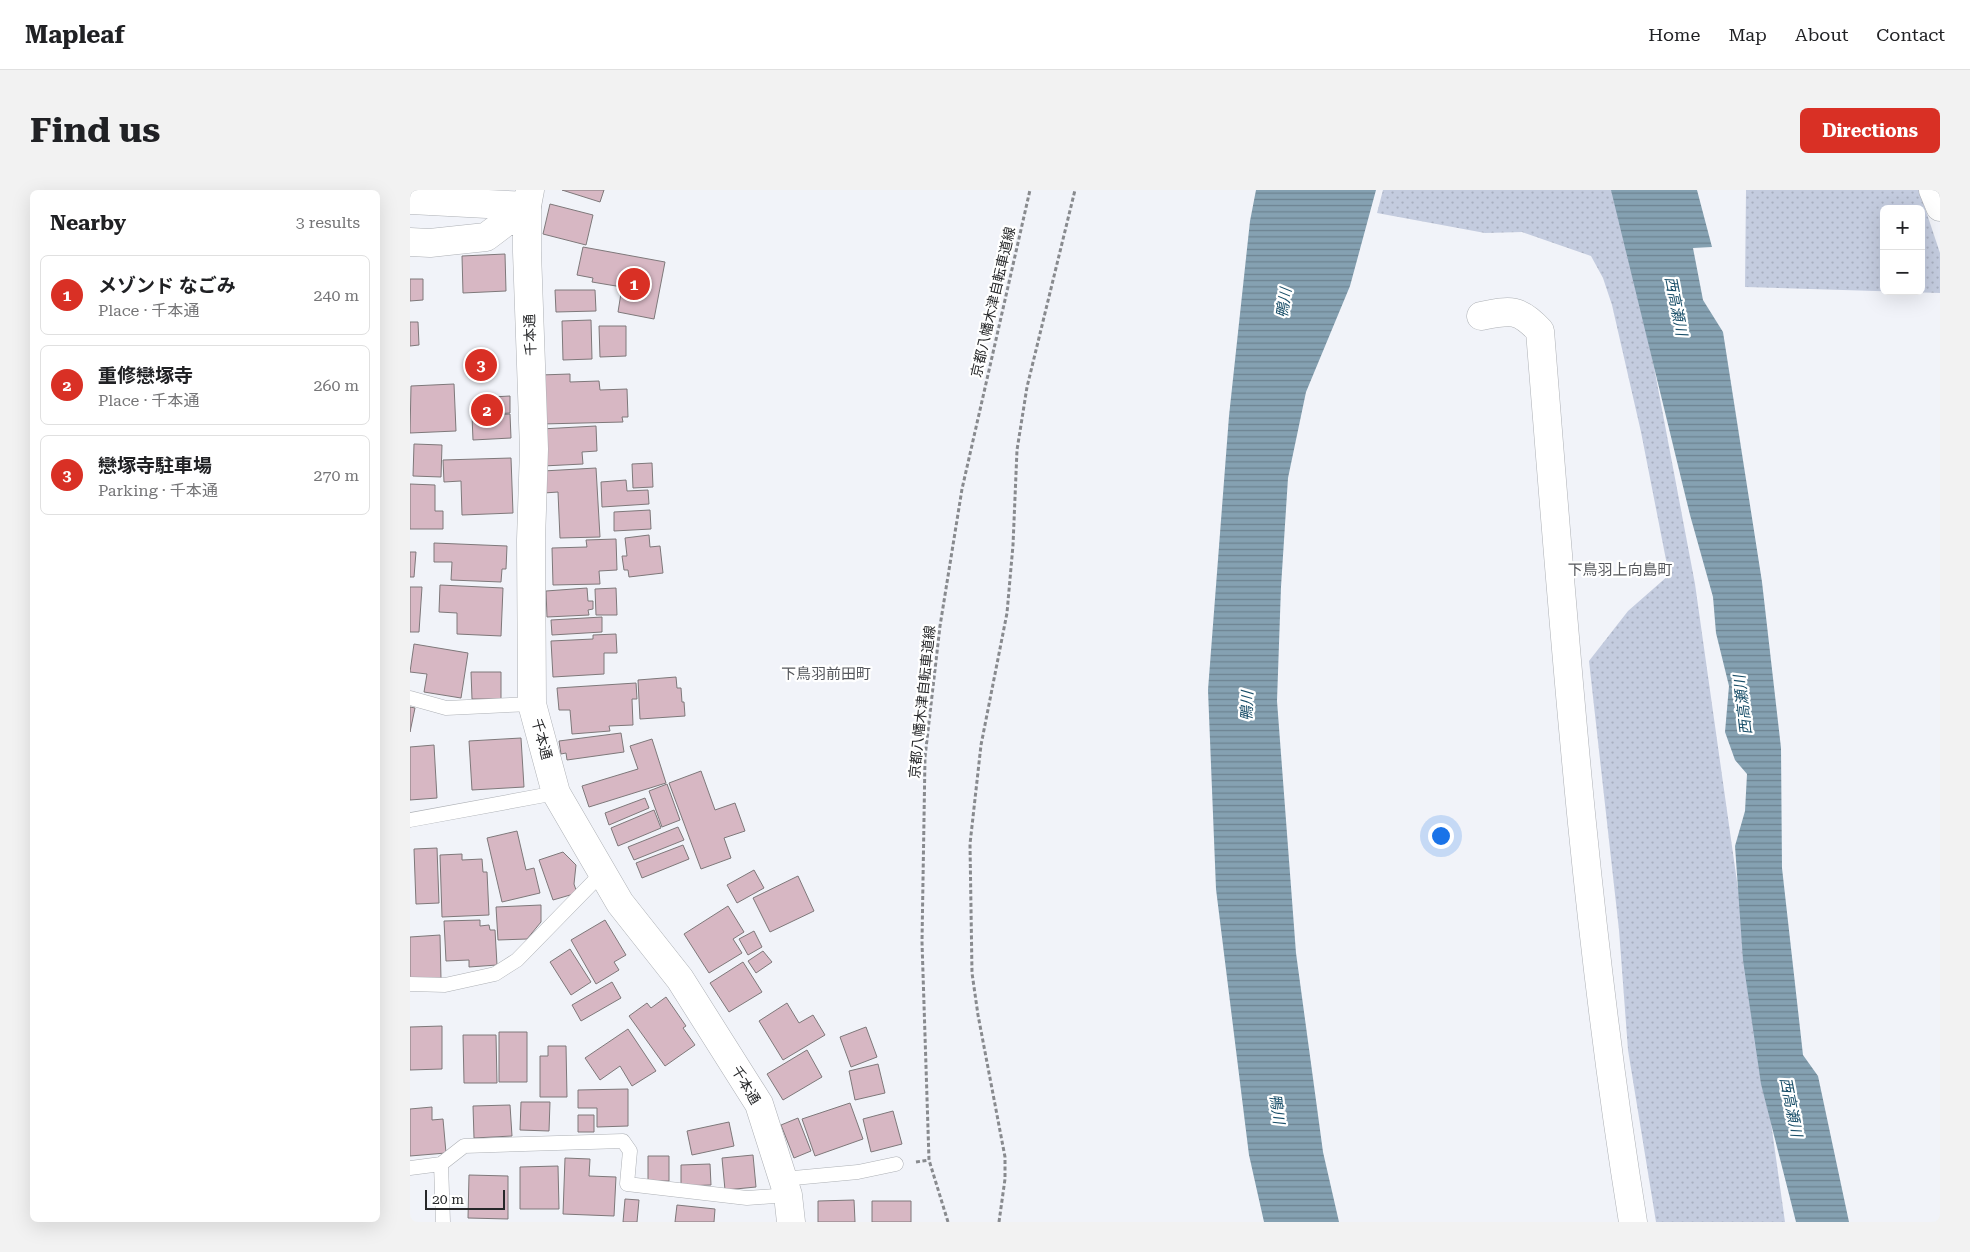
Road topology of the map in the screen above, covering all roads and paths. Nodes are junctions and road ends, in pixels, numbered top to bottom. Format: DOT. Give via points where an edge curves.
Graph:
graph roads {
  1 [pos="1030,190"];
  2 [pos="1075,190"];
  3 [pos="1933,190"];
  4 [pos="529,198"];
  5 [pos="410,200"];
  6 [pos="1940,207"];
  7 [pos="410,242"];
  8 [pos="1481,316"];
  9 [pos="410,698"];
  10 [pos="532,704"];
  11 [pos="556,793"];
  12 [pos="410,820"];
  13 [pos="602,873"];
  14 [pos="410,984"];
  15 [pos="441,1164"];
  16 [pos="896,1164"];
  17 [pos="410,1168"];
  18 [pos="786,1187"];
  19 [pos="443,1222"];
  20 [pos="790,1222"];
  21 [pos="948,1222"];
  22 [pos="999,1222"];
  23 [pos="1633,1222"];
  1 -- 21 [label="path, 京都八幡木津自転車道線" via="962,488 940,626 925,757 922,942 929,1160"];
  2 -- 22 [label="path" via="1027,387 1017,450 1007,613 982,745 970,844 972,973 1005,1157"];
  3 -- 6 [label="street"];
  4 -- 5 [label="street"];
  4 -- 7 [label="street" via="486,237"];
  4 -- 10 [label="street, 千本通" via="527,262 534,449"];
  8 -- 23 [label="street" via="1515,312 1527,316 1540,331 1595,950"];
  9 -- 10 [label="lane" via="446,708"];
  10 -- 11 [label="street, 千本通"];
  11 -- 12 [label="lane"];
  11 -- 13 [label="street, 千本通"];
  13 -- 14 [label="lane" via="517,960 495,974 445,985"];
  13 -- 18 [label="street, 千本通" via="620,903 680,979 759,1104"];
  15 -- 17 [label="lane"];
  15 -- 18 [label="lane" via="464,1146 623,1141 630,1151 627,1184 747,1198"];
  15 -- 19 [label="lane"];
  16 -- 18 [label="lane"];
  18 -- 20 [label="street, 千本通"];
}
